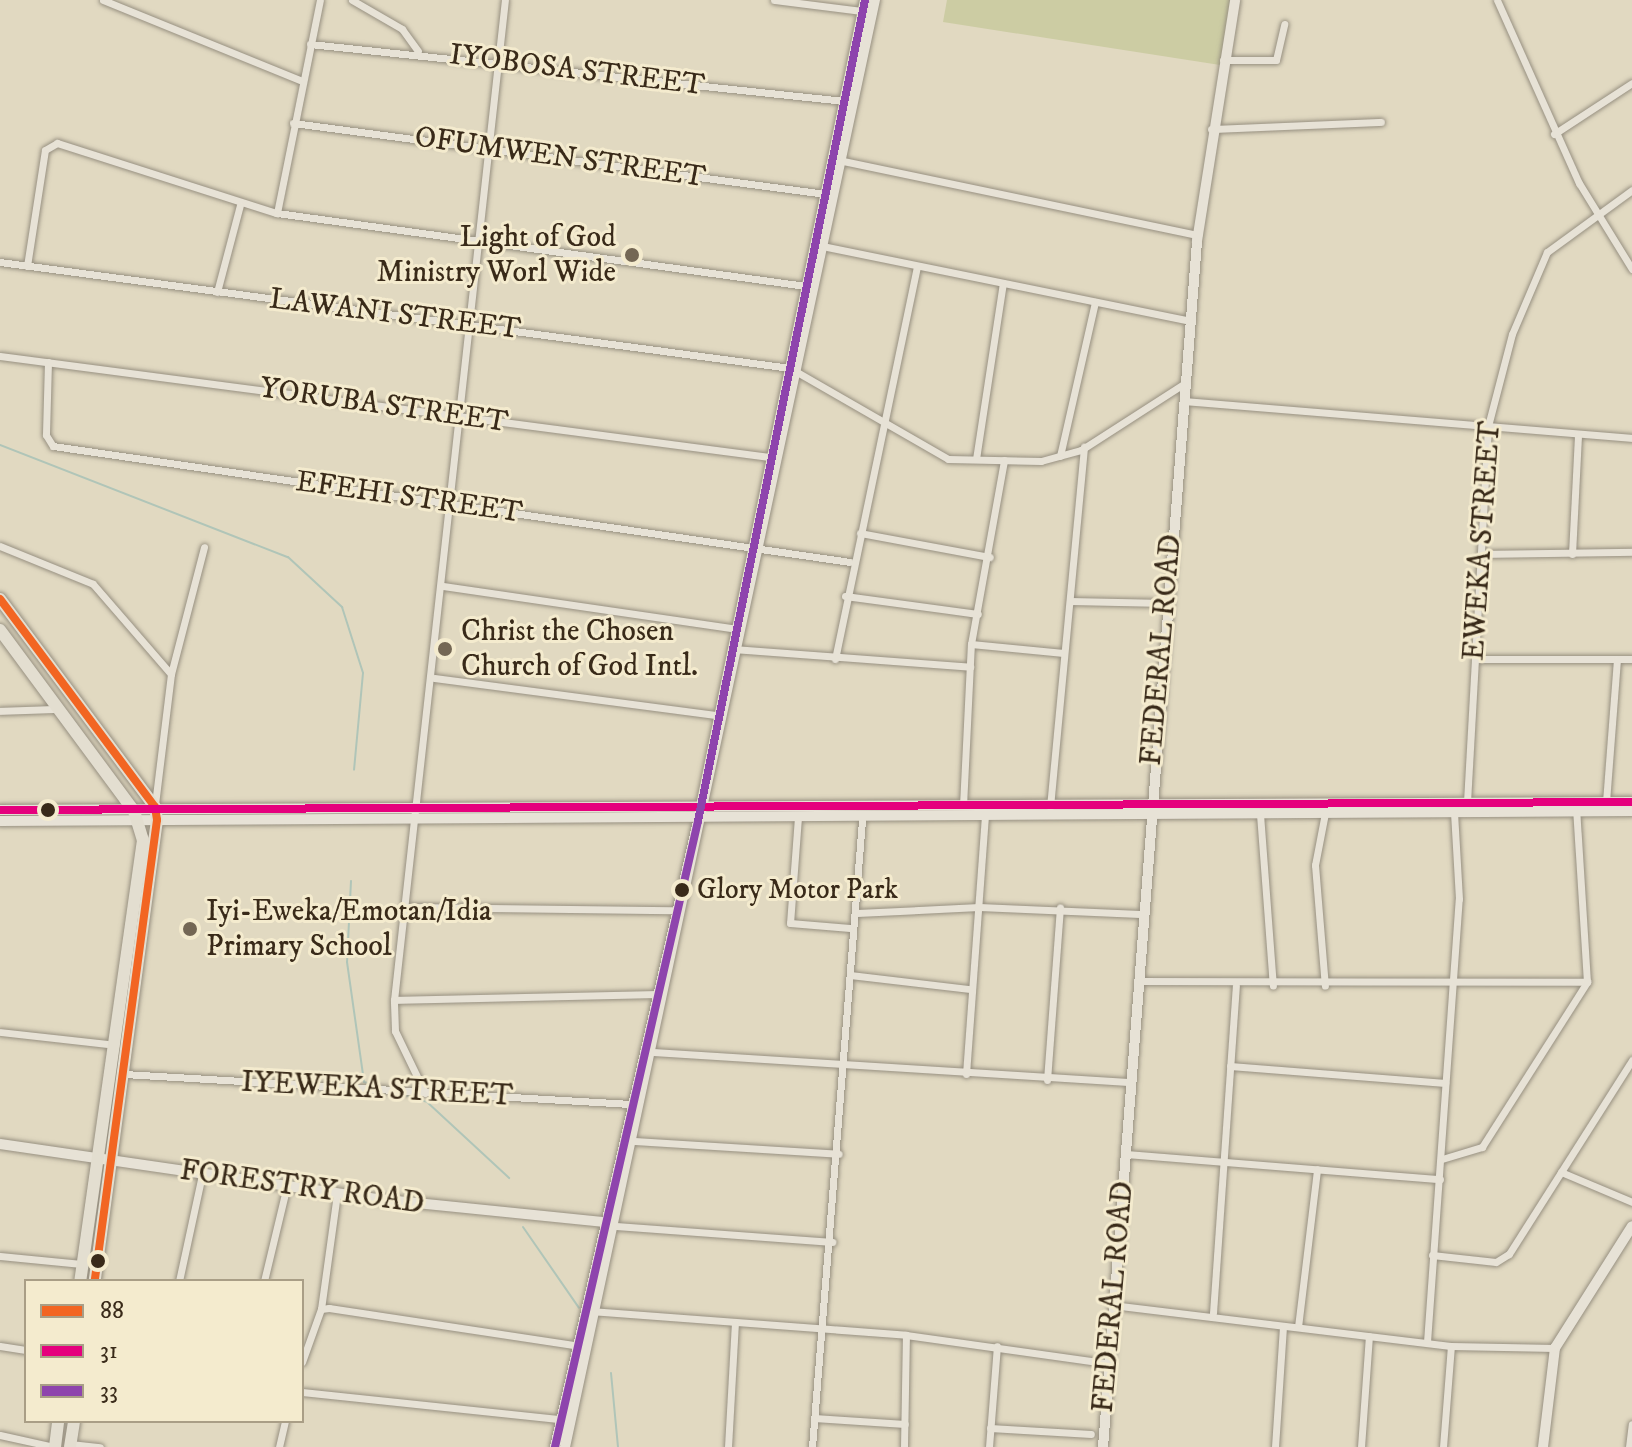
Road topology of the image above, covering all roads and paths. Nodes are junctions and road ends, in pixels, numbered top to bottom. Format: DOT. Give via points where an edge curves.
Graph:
graph roads {
  1 [pos="104,0"];
  2 [pos="320,0"];
  3 [pos="352,0"];
  4 [pos="505,0"];
  5 [pos="774,0"];
  6 [pos="875,0"];
  7 [pos="1235,0"];
  8 [pos="1497,0"];
  9 [pos="864,6"];
  10 [pos="1284,24"];
  11 [pos="310,44"];
  12 [pos="418,51"];
  13 [pos="1223,60"];
  14 [pos="498,63"];
  15 [pos="302,81"];
  16 [pos="1632,83"];
  17 [pos="844,101"];
  18 [pos="1381,122"];
  19 [pos="293,123"];
  20 [pos="1210,129"];
  21 [pos="1554,134"];
  22 [pos="488,147"];
  23 [pos="843,161"];
  24 [pos="1632,190"];
  25 [pos="826,194"];
  26 [pos="240,205"];
  27 [pos="277,213"];
  28 [pos="1595,214"];
  29 [pos="1198,235"];
  30 [pos="478,237"];
  31 [pos="827,247"];
  32 [pos="0,262"];
  33 [pos="27,266"];
  34 [pos="917,267"];
  35 [pos="1632,269"];
  36 [pos="1003,283"];
  37 [pos="806,286"];
  38 [pos="217,292"];
  39 [pos="1095,302"];
  40 [pos="1190,321"];
  41 [pos="468,324"];
  42 [pos="0,356"];
  43 [pos="48,362"];
  44 [pos="796,370"];
  45 [pos="1185,383"];
  46 [pos="1183,401"];
  47 [pos="459,416"];
  48 [pos="881,421"];
  49 [pos="1488,426"];
  50 [pos="1578,434"];
  51 [pos="1632,438"];
  52 [pos="1084,447"];
  53 [pos="1060,456"];
  54 [pos="769,457"];
  55 [pos="976,459"];
  56 [pos="1004,460"];
  57 [pos="450,504"];
  58 [pos="860,533"];
  59 [pos="0,546"];
  60 [pos="204,547"];
  61 [pos="756,547"];
  62 [pos="1632,552"];
  63 [pos="1482,554"];
  64 [pos="1572,554"];
  65 [pos="990,557"];
  66 [pos="850,562"];
  67 [pos="443,586"];
  68 [pos="845,596"];
  69 [pos="0,599"];
  70 [pos="1070,601"];
  71 [pos="1166,603"];
  72 [pos="978,614"];
  73 [pos="736,629"];
  74 [pos="0,630"];
  75 [pos="971,644"];
  76 [pos="736,650"];
  77 [pos="1064,653"];
  78 [pos="835,659"];
  79 [pos="1475,659"];
  80 [pos="1617,659"];
  81 [pos="1632,659"];
  82 [pos="970,667"];
  83 [pos="171,674"];
  84 [pos="434,678"];
  85 [pos="60,709"];
  86 [pos="0,711"];
  87 [pos="720,716"];
  88 [pos="1467,802"];
  89 [pos="1606,802"];
  90 [pos="1632,802"];
  91 [pos="1576,806"];
  92 [pos="1050,807"];
  93 [pos="1149,809"];
  94 [pos="0,810"];
  95 [pos="963,810"];
  96 [pos="1454,811"];
  97 [pos="1632,811"];
  98 [pos="1325,813"];
  99 [pos="156,814"];
  100 [pos="1260,814"];
  101 [pos="418,815"];
  102 [pos="137,816"];
  103 [pos="702,816"];
  104 [pos="798,817"];
  105 [pos="985,817"];
  106 [pos="862,820"];
  107 [pos="0,821"];
  108 [pos="408,907"];
  109 [pos="979,907"];
  110 [pos="1060,907"];
  111 [pos="672,910"];
  112 [pos="857,913"];
  113 [pos="1140,914"];
  114 [pos="850,928"];
  115 [pos="850,975"];
  116 [pos="1134,980"];
  117 [pos="1587,982"];
  118 [pos="1452,985"];
  119 [pos="1236,986"];
  120 [pos="1273,986"];
  121 [pos="1325,986"];
  122 [pos="970,989"];
  123 [pos="654,994"];
  124 [pos="394,1000"];
  125 [pos="0,1032"];
  126 [pos="115,1045"];
  127 [pos="653,1052"];
  128 [pos="1632,1060"];
  129 [pos="844,1063"];
  130 [pos="1230,1066"];
  131 [pos="124,1074"];
  132 [pos="966,1074"];
  133 [pos="1047,1080"];
  134 [pos="1128,1082"];
  135 [pos="1445,1083"];
  136 [pos="425,1093"];
  137 [pos="631,1104"];
  138 [pos="634,1141"];
  139 [pos="0,1144"];
  140 [pos="839,1154"];
  141 [pos="1126,1154"];
  142 [pos="1442,1159"];
  143 [pos="106,1162"];
  144 [pos="1226,1162"];
  145 [pos="1317,1169"];
  146 [pos="1561,1172"];
  147 [pos="202,1175"];
  148 [pos="1440,1179"];
  149 [pos="287,1185"];
  150 [pos="337,1193"];
  151 [pos="1632,1202"];
  152 [pos="610,1224"];
  153 [pos="1632,1226"];
  154 [pos="832,1242"];
  155 [pos="1432,1255"];
  156 [pos="0,1256"];
  157 [pos="82,1264"];
  158 [pos="80,1279"];
  159 [pos="95,1279"];
  160 [pos="179,1279"];
  161 [pos="264,1279"];
  162 [pos="1110,1305"];
  163 [pos="321,1309"];
  164 [pos="591,1311"];
  165 [pos="1213,1313"];
  166 [pos="735,1323"];
  167 [pos="1283,1326"];
  168 [pos="1298,1327"];
  169 [pos="818,1334"];
  170 [pos="906,1335"];
  171 [pos="1369,1336"];
  172 [pos="1427,1342"];
  173 [pos="0,1346"];
  174 [pos="580,1346"];
  175 [pos="997,1346"];
  176 [pos="1451,1346"];
  177 [pos="1555,1348"];
  178 [pos="24,1350"];
  179 [pos="304,1356"];
  180 [pos="1105,1363"];
  181 [pos="304,1392"];
  182 [pos="814,1418"];
  183 [pos="561,1419"];
  184 [pos="58,1423"];
  185 [pos="74,1423"];
  186 [pos="285,1423"];
  187 [pos="905,1424"];
  188 [pos="1632,1424"];
  189 [pos="990,1428"];
  190 [pos="1091,1434"];
  191 [pos="0,1435"];
  192 [pos="70,1446"];
  193 [pos="54,1447"];
  194 [pos="100,1447"];
  195 [pos="279,1447"];
  196 [pos="555,1447"];
  197 [pos="565,1447"];
  198 [pos="728,1447"];
  199 [pos="812,1447"];
  200 [pos="904,1447"];
  201 [pos="989,1447"];
  202 [pos="1103,1447"];
  203 [pos="1275,1447"];
  204 [pos="1361,1447"];
  205 [pos="1443,1447"];
  206 [pos="1543,1447"];
  207 [pos="1629,1447"];
  1 -- 15 [label="street"];
  2 -- 11 [label="street"];
  3 -- 12 [label="street" via="402,29"];
  4 -- 14 [label="street"];
  5 -- 9 [label="street"];
  6 -- 23 [label="street"];
  7 -- 13 [label="street, FEDERAL ROAD"];
  8 -- 21 [label="street"];
  9 -- 17 [label="street"];
  10 -- 13 [label="street" via="1276,60"];
  11 -- 12 [label="street, IYOBOSA STREET"];
  11 -- 15 [label="street"];
  12 -- 14 [label="street, IYOBOSA STREET"];
  13 -- 20 [label="street, FEDERAL ROAD"];
  14 -- 17 [label="street, IYOBOSA STREET"];
  14 -- 22 [label="street"];
  15 -- 19 [label="street"];
  16 -- 21 [label="street"];
  17 -- 25 [label="street"];
  18 -- 20 [label="street"];
  19 -- 22 [label="street, OFUMWEN STREET"];
  19 -- 27 [label="street"];
  20 -- 29 [label="street, FEDERAL ROAD"];
  21 -- 28 [label="street"];
  22 -- 25 [label="street, OFUMWEN STREET"];
  22 -- 30 [label="street"];
  23 -- 29 [label="street"];
  23 -- 31 [label="street"];
  24 -- 28 [label="street, EWEKA STREET"];
  25 -- 37 [label="street"];
  26 -- 27 [label="street"];
  26 -- 33 [label="street" via="57,143 48,147"];
  26 -- 38 [label="street"];
  27 -- 30 [label="street"];
  28 -- 35 [label="street"];
  28 -- 49 [label="street, EWEKA STREET" via="1538,266"];
  29 -- 40 [label="street, FEDERAL ROAD"];
  30 -- 37 [label="street"];
  30 -- 41 [label="street"];
  31 -- 34 [label="street"];
  31 -- 44 [label="street"];
  32 -- 33 [label="street, LAWANI STREET"];
  33 -- 38 [label="street, LAWANI STREET"];
  34 -- 36 [label="street"];
  34 -- 48 [label="street"];
  36 -- 39 [label="street"];
  36 -- 55 [label="street"];
  37 -- 44 [label="street"];
  38 -- 41 [label="street, LAWANI STREET"];
  39 -- 40 [label="street"];
  39 -- 53 [label="street"];
  40 -- 45 [label="street, FEDERAL ROAD"];
  41 -- 44 [label="street, LAWANI STREET"];
  41 -- 47 [label="street"];
  42 -- 43 [label="street, YORUBA STREET"];
  43 -- 47 [label="street, YORUBA STREET"];
  43 -- 57 [label="street, EFEHI STREET" via="46,435 53,446"];
  44 -- 48 [label="street"];
  44 -- 54 [label="street"];
  44 -- 61 [label="street"];
  45 -- 46 [label="street, FEDERAL ROAD"];
  45 -- 52 [label="street"];
  46 -- 49 [label="street"];
  46 -- 71 [label="street, FEDERAL ROAD"];
  47 -- 54 [label="street, YORUBA STREET"];
  47 -- 57 [label="street"];
  48 -- 55 [label="street" via="948,459"];
  48 -- 58 [label="street"];
  49 -- 50 [label="street"];
  49 -- 63 [label="street, EWEKA STREET"];
  50 -- 51 [label="street"];
  50 -- 64 [label="street"];
  52 -- 53 [label="street"];
  52 -- 70 [label="street"];
  53 -- 56 [label="street"];
  54 -- 61 [label="street"];
  55 -- 56 [label="street"];
  56 -- 65 [label="street"];
  57 -- 61 [label="street, EFEHI STREET"];
  57 -- 67 [label="street"];
  58 -- 65 [label="street"];
  58 -- 66 [label="street"];
  59 -- 83 [label="street" via="93,584"];
  60 -- 83 [label="street"];
  61 -- 66 [label="street, EFEHI STREET"];
  61 -- 73 [label="street"];
  61 -- 76 [label="street"];
  62 -- 64 [label="street"];
  63 -- 64 [label="street"];
  63 -- 79 [label="street, EWEKA STREET"];
  65 -- 72 [label="street"];
  66 -- 68 [label="street"];
  67 -- 73 [label="street"];
  67 -- 84 [label="street"];
  68 -- 72 [label="street"];
  68 -- 78 [label="street"];
  69 -- 99 [label="highway"];
  70 -- 71 [label="street"];
  70 -- 77 [label="street"];
  71 -- 93 [label="street, FEDERAL ROAD"];
  72 -- 75 [label="street"];
  73 -- 76 [label="street"];
  74 -- 85 [label="highway"];
  75 -- 77 [label="street"];
  75 -- 82 [label="street"];
  76 -- 78 [label="street"];
  76 -- 87 [label="street"];
  77 -- 92 [label="street"];
  78 -- 82 [label="street"];
  79 -- 80 [label="street"];
  79 -- 88 [label="street, EWEKA STREET"];
  80 -- 81 [label="street"];
  80 -- 89 [label="street"];
  82 -- 95 [label="street"];
  83 -- 99 [label="street"];
  84 -- 87 [label="street"];
  84 -- 101 [label="street"];
  85 -- 86 [label="street"];
  85 -- 102 [label="highway"];
  87 -- 103 [label="street"];
  88 -- 91 [label="street"];
  88 -- 93 [label="street"];
  89 -- 90 [label="street"];
  89 -- 91 [label="street"];
  91 -- 96 [label="street"];
  91 -- 97 [label="street"];
  91 -- 117 [label="street"];
  92 -- 93 [label="street"];
  92 -- 95 [label="street"];
  93 -- 100 [label="street"];
  93 -- 105 [label="street"];
  93 -- 113 [label="street, FEDERAL ROAD"];
  94 -- 102 [label="street"];
  95 -- 103 [label="street"];
  96 -- 98 [label="street"];
  96 -- 118 [label="street" via="1459,899"];
  98 -- 100 [label="street"];
  98 -- 121 [label="street" via="1315,865"];
  99 -- 101 [label="street"];
  99 -- 102 [label="street"];
  99 -- 131 [label="highway"];
  100 -- 120 [label="street"];
  101 -- 103 [label="street"];
  101 -- 108 [label="street"];
  102 -- 107 [label="street"];
  102 -- 126 [label="highway" via="139,884"];
  103 -- 104 [label="street"];
  103 -- 111 [label="street"];
  103 -- 127 [label="street"];
  104 -- 106 [label="street"];
  104 -- 114 [label="street" via="790,923"];
  105 -- 106 [label="street"];
  105 -- 109 [label="street"];
  106 -- 112 [label="street"];
  108 -- 111 [label="street"];
  108 -- 124 [label="street"];
  109 -- 110 [label="street"];
  109 -- 112 [label="street"];
  109 -- 122 [label="street"];
  110 -- 113 [label="street"];
  110 -- 133 [label="street"];
  111 -- 123 [label="street"];
  112 -- 114 [label="street"];
  113 -- 116 [label="street, FEDERAL ROAD"];
  114 -- 115 [label="street"];
  115 -- 122 [label="street"];
  115 -- 129 [label="street"];
  116 -- 119 [label="street"];
  116 -- 134 [label="street, FEDERAL ROAD"];
  117 -- 118 [label="street"];
  117 -- 142 [label="street" via="1482,1147"];
  118 -- 121 [label="street"];
  118 -- 135 [label="street"];
  119 -- 120 [label="street"];
  119 -- 130 [label="street"];
  120 -- 121 [label="street"];
  122 -- 132 [label="street"];
  123 -- 124 [label="street"];
  123 -- 137 [label="street"];
  124 -- 136 [label="street" via="395,1031"];
  125 -- 126 [label="street"];
  126 -- 143 [label="highway"];
  127 -- 129 [label="street"];
  127 -- 138 [label="street"];
  128 -- 146 [label="street"];
  129 -- 132 [label="street"];
  129 -- 140 [label="street"];
  130 -- 135 [label="street"];
  130 -- 144 [label="street"];
  131 -- 136 [label="street, IYEWEKA STREET"];
  131 -- 143 [label="highway"];
  132 -- 133 [label="street"];
  133 -- 134 [label="street"];
  134 -- 141 [label="street, FEDERAL ROAD"];
  135 -- 142 [label="street"];
  136 -- 137 [label="street, IYEWEKA STREET"];
  137 -- 152 [label="street"];
  138 -- 140 [label="street"];
  138 -- 152 [label="street"];
  139 -- 143 [label="street, FORESTRY ROAD"];
  140 -- 154 [label="street"];
  141 -- 144 [label="street"];
  141 -- 162 [label="street, FEDERAL ROAD"];
  142 -- 148 [label="street"];
  143 -- 147 [label="street, FORESTRY ROAD"];
  143 -- 157 [label="highway"];
  143 -- 159 [label="highway"];
  144 -- 145 [label="street"];
  144 -- 165 [label="street"];
  145 -- 148 [label="street"];
  145 -- 168 [label="street"];
  146 -- 151 [label="street"];
  146 -- 155 [label="street" via="1509,1254 1496,1262"];
  147 -- 149 [label="street, FORESTRY ROAD"];
  147 -- 160 [label="street"];
  148 -- 155 [label="street"];
  149 -- 150 [label="street, FORESTRY ROAD"];
  149 -- 161 [label="street"];
  150 -- 152 [label="street, FORESTRY ROAD"];
  150 -- 163 [label="street"];
  152 -- 154 [label="street"];
  152 -- 164 [label="street"];
  153 -- 177 [label="street"];
  154 -- 169 [label="street"];
  155 -- 172 [label="street"];
  156 -- 157 [label="street"];
  157 -- 158 [label="highway"];
  162 -- 165 [label="street"];
  162 -- 180 [label="street, FEDERAL ROAD"];
  163 -- 174 [label="street"];
  163 -- 179 [label="street"];
  164 -- 166 [label="street"];
  164 -- 174 [label="street"];
  164 -- 197 [label="street"];
  165 -- 167 [label="street"];
  166 -- 169 [label="street"];
  166 -- 198 [label="street"];
  167 -- 168 [label="street"];
  167 -- 203 [label="street"];
  168 -- 171 [label="street"];
  169 -- 170 [label="street"];
  169 -- 182 [label="street"];
  170 -- 175 [label="street"];
  170 -- 187 [label="street"];
  171 -- 172 [label="street"];
  171 -- 204 [label="street"];
  172 -- 176 [label="street"];
  173 -- 178 [label="street"];
  174 -- 183 [label="street"];
  175 -- 180 [label="street"];
  175 -- 189 [label="street"];
  176 -- 177 [label="street"];
  176 -- 205 [label="street"];
  177 -- 206 [label="street"];
  180 -- 202 [label="street, FEDERAL ROAD"];
  181 -- 183 [label="street"];
  182 -- 187 [label="street"];
  182 -- 199 [label="street"];
  183 -- 196 [label="street"];
  184 -- 193 [label="highway"];
  185 -- 192 [label="highway"];
  186 -- 195 [label="street"];
  187 -- 200 [label="street"];
  188 -- 207 [label="street"];
  189 -- 190 [label="street"];
  189 -- 201 [label="street"];
  191 -- 193 [label="street"];
  192 -- 194 [label="street"];
}
